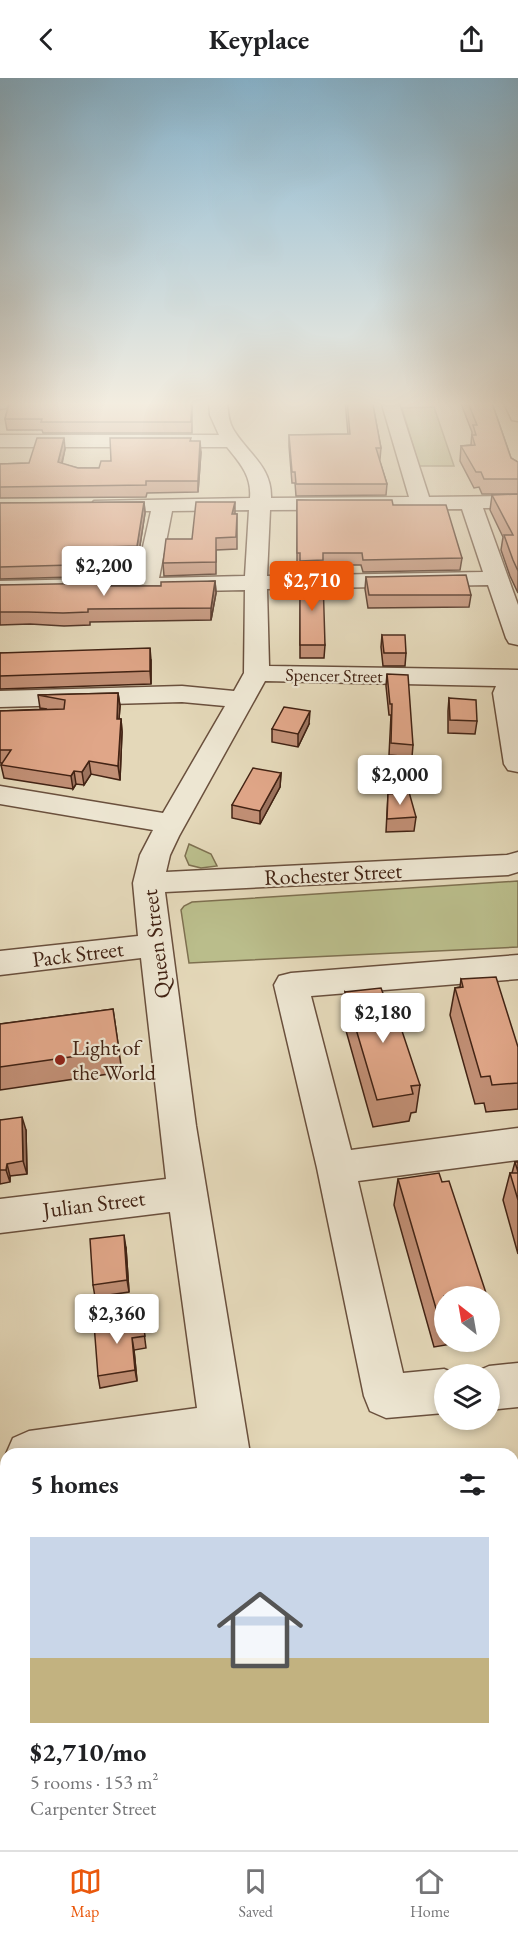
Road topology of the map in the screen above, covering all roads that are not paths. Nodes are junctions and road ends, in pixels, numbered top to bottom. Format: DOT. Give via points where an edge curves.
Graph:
graph roads {
  1 [pos="259,484"];
  2 [pos="415,484"];
  3 [pos="421,502"];
  4 [pos="470,502"];
  5 [pos="518,502"];
  6 [pos="163,504"];
  7 [pos="260,504"];
  8 [pos="82,505"];
  9 [pos="496,578"];
  10 [pos="256,581"];
  11 [pos="146,585"];
  12 [pos="0,588"];
  13 [pos="518,638"];
  14 [pos="518,679"];
  15 [pos="250,687"];
  16 [pos="0,699"];
  17 [pos="518,764"];
  18 [pos="0,795"];
  19 [pos="172,824"];
  20 [pos="518,862"];
  21 [pos="148,883"];
  22 [pos="157,945"];
  23 [pos="0,963"];
  24 [pos="518,967"];
  25 [pos="518,1144"];
  26 [pos="336,1168"];
  27 [pos="188,1193"];
  28 [pos="0,1216"];
  29 [pos="518,1385"];
  30 [pos="500,1387"];
  31 [pos="434,1392"];
  32 [pos="225,1440"];
  33 [pos="112,1448"];
  1 -- 7 [label="street"];
  2 -- 3 [label="street"];
  3 -- 4 [label="street"];
  3 -- 7 [label="street"];
  4 -- 5 [label="street"];
  4 -- 9 [label="street"];
  6 -- 7 [label="street"];
  6 -- 8 [label="street"];
  6 -- 11 [label="street"];
  7 -- 10 [label="street"];
  9 -- 10 [label="street"];
  9 -- 13 [label="street"];
  10 -- 11 [label="street"];
  10 -- 15 [label="street"];
  11 -- 12 [label="street"];
  14 -- 15 [label="street, Spencer Street"];
  14 -- 17 [label="street" via="506,693"];
  15 -- 16 [label="street, Spencer Street" via="182,694"];
  15 -- 19 [label="street, Queen Street"];
  18 -- 19 [label="street"];
  19 -- 21 [label="street, Queen Street" via="155,855"];
  20 -- 21 [label="street, Rochester Street"];
  21 -- 22 [label="street, Queen Street" via="148,905"];
  22 -- 23 [label="street, Pack Street"];
  22 -- 27 [label="street, Queen Street"];
  24 -- 26 [label="street" via="291,985"];
  25 -- 26 [label="street"];
  26 -- 31 [label="street" via="386,1396"];
  27 -- 28 [label="street, Julian Street"];
  27 -- 32 [label="street, Queen Street"];
  29 -- 30 [label="street"];
  32 -- 33 [label="street"];
}
